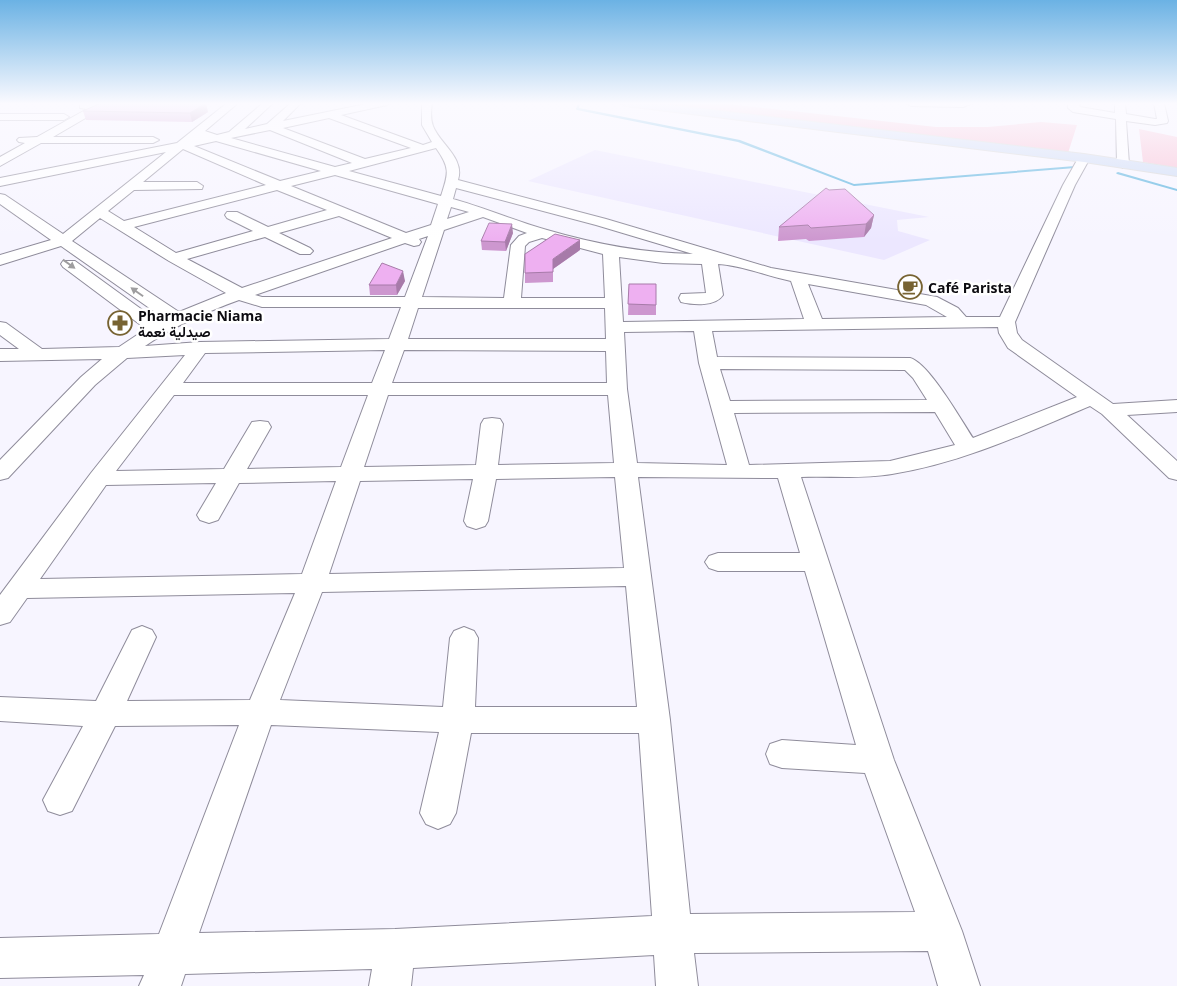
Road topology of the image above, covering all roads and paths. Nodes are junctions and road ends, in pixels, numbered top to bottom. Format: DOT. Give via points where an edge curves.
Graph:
graph roads {
  1 [pos="24,149"];
  2 [pos="149,149"];
  3 [pos="175,149"];
  4 [pos="202,149"];
  5 [pos="259,149"];
  6 [pos="328,149"];
  7 [pos="418,149"];
  8 [pos="442,149"];
  9 [pos="1011,149"];
  10 [pos="1122,149"];
  11 [pos="1084,158"];
  12 [pos="0,162"];
  13 [pos="364,163"];
  14 [pos="1123,164"];
  15 [pos="336,171"];
  16 [pos="1177,172"];
  17 [pos="0,182"];
  18 [pos="450,182"];
  19 [pos="129,186"];
  20 [pos="197,186"];
  21 [pos="280,186"];
  22 [pos="0,198"];
  23 [pos="445,202"];
  24 [pos="99,211"];
  25 [pos="340,211"];
  26 [pos="483,212"];
  27 [pos="232,215"];
  28 [pos="0,216"];
  29 [pos="121,226"];
  30 [pos="437,226"];
  31 [pos="265,232"];
  32 [pos="542,233"];
  33 [pos="407,239"];
  34 [pos="64,241"];
  35 [pos="46,247"];
  36 [pos="432,249"];
  37 [pos="305,251"];
  38 [pos="611,251"];
  39 [pos="174,258"];
  40 [pos="0,260"];
  41 [pos="709,260"];
  42 [pos="728,260"];
  43 [pos="798,278"];
  44 [pos="241,293"];
  45 [pos="687,298"];
  46 [pos="410,303"];
  47 [pos="512,304"];
  48 [pos="177,319"];
  49 [pos="961,322"];
  50 [pos="1006,322"];
  51 [pos="815,324"];
  52 [pos="614,325"];
  53 [pos="702,325"];
  54 [pos="0,327"];
  55 [pos="158,329"];
  56 [pos="397,344"];
  57 [pos="200,348"];
  58 [pos="123,353"];
  59 [pos="39,355"];
  60 [pos="3,358"];
  61 [pos="709,363"];
  62 [pos="169,389"];
  63 [pos="380,389"];
  64 [pos="618,389"];
  65 [pos="1101,404"];
  66 [pos="942,406"];
  67 [pos="1177,406"];
  68 [pos="720,407"];
  69 [pos="492,424"];
  70 [pos="260,427"];
  71 [pos="968,447"];
  72 [pos="626,470"];
  73 [pos="786,471"];
  74 [pos="740,472"];
  75 [pos="0,473"];
  76 [pos="486,473"];
  77 [pos="1177,473"];
  78 [pos="349,475"];
  79 [pos="232,477"];
  80 [pos="99,478"];
  81 [pos="209,515"];
  82 [pos="476,522"];
  83 [pos="718,562"];
  84 [pos="816,562"];
  85 [pos="639,576"];
  86 [pos="313,582"];
  87 [pos="18,589"];
  88 [pos="0,615"];
  89 [pos="142,637"];
  90 [pos="464,638"];
  91 [pos="0,709"];
  92 [pos="260,712"];
  93 [pos="105,714"];
  94 [pos="458,720"];
  95 [pos="654,720"];
  96 [pos="782,754"];
  97 [pos="877,760"];
  98 [pos="60,800"];
  99 [pos="438,814"];
  100 [pos="942,931"];
  101 [pos="673,934"];
  102 [pos="0,958"];
  103 [pos="392,967"];
  104 [pos="165,970"];
  105 [pos="677,986"];
  106 [pos="959,986"];
  1 -- 12 [label="street"];
  2 -- 17 [label="street"];
  3 -- 19 [label="street"];
  4 -- 21 [label="street"];
  5 -- 15 [label="street"];
  6 -- 13 [label="street"];
  7 -- 13 [label="street"];
  8 -- 18 [label="street" via="453,165 454,174"];
  9 -- 11 [label="main road"];
  10 -- 14 [label="street"];
  11 -- 14 [label="main road"];
  11 -- 50 [label="street"];
  13 -- 15 [label="street"];
  14 -- 16 [label="main road"];
  15 -- 21 [label="street"];
  15 -- 23 [label="street"];
  18 -- 23 [label="street"];
  18 -- 42 [label="street"];
  19 -- 20 [label="street"];
  19 -- 24 [label="street"];
  21 -- 25 [label="street"];
  21 -- 29 [label="street"];
  22 -- 34 [label="street"];
  23 -- 26 [label="street"];
  23 -- 30 [label="street"];
  24 -- 29 [label="street"];
  24 -- 34 [label="street"];
  25 -- 31 [label="street"];
  25 -- 33 [label="street"];
  26 -- 30 [label="street"];
  26 -- 32 [label="street"];
  27 -- 31 [label="street"];
  28 -- 35 [label="street"];
  29 -- 39 [label="street"];
  30 -- 33 [label="street"];
  30 -- 36 [label="street"];
  31 -- 37 [label="street"];
  31 -- 39 [label="street"];
  32 -- 38 [label="street"];
  32 -- 47 [label="street" via="524,239 518,245"];
  33 -- 36 [label="street"];
  33 -- 44 [label="street"];
  34 -- 35 [label="street"];
  48 -- 34 [label="street, one-way"];
  35 -- 40 [label="street"];
  35 -- 55 [label="street, one-way"];
  36 -- 46 [label="street"];
  38 -- 41 [label="street"];
  38 -- 52 [label="street"];
  39 -- 44 [label="street"];
  41 -- 42 [label="street"];
  41 -- 45 [label="street" via="715,295"];
  42 -- 43 [label="street"];
  43 -- 49 [label="street" via="931,301 946,308"];
  43 -- 51 [label="street"];
  44 -- 46 [label="street" via="253,300 272,303"];
  44 -- 48 [label="street"];
  46 -- 47 [label="street"];
  46 -- 56 [label="street"];
  47 -- 52 [label="street"];
  48 -- 55 [label="street"];
  49 -- 50 [label="street"];
  49 -- 51 [label="street"];
  50 -- 65 [label="street" via="1015,344"];
  51 -- 53 [label="street"];
  52 -- 53 [label="street"];
  52 -- 56 [label="street"];
  52 -- 64 [label="street"];
  53 -- 61 [label="street"];
  54 -- 59 [label="street"];
  55 -- 58 [label="street"];
  56 -- 57 [label="street"];
  56 -- 63 [label="street"];
  57 -- 58 [label="street"];
  57 -- 62 [label="street"];
  58 -- 59 [label="street"];
  58 -- 75 [label="street" via="88,381"];
  59 -- 60 [label="street"];
  61 -- 66 [label="street" via="908,363 917,370"];
  61 -- 68 [label="street"];
  62 -- 63 [label="street"];
  62 -- 80 [label="street"];
  63 -- 64 [label="street"];
  63 -- 78 [label="street"];
  64 -- 72 [label="street"];
  65 -- 67 [label="street"];
  65 -- 71 [label="street"];
  65 -- 77 [label="street"];
  66 -- 68 [label="street"];
  66 -- 71 [label="street"];
  68 -- 74 [label="street"];
  69 -- 76 [label="street"];
  70 -- 79 [label="street"];
  71 -- 73 [label="street" via="890,468"];
  72 -- 74 [label="street"];
  72 -- 76 [label="street"];
  72 -- 85 [label="street"];
  73 -- 74 [label="street"];
  73 -- 84 [label="street"];
  76 -- 78 [label="street"];
  76 -- 82 [label="street"];
  78 -- 79 [label="street"];
  78 -- 86 [label="street"];
  79 -- 80 [label="street"];
  79 -- 81 [label="street"];
  80 -- 87 [label="street"];
  83 -- 84 [label="street"];
  84 -- 97 [label="street"];
  85 -- 86 [label="street"];
  85 -- 95 [label="street"];
  86 -- 87 [label="street"];
  86 -- 92 [label="street"];
  87 -- 88 [label="street"];
  89 -- 93 [label="street"];
  90 -- 94 [label="street"];
  91 -- 93 [label="street"];
  92 -- 93 [label="street"];
  92 -- 94 [label="street"];
  92 -- 104 [label="street"];
  93 -- 98 [label="street"];
  94 -- 95 [label="street"];
  94 -- 99 [label="street"];
  95 -- 101 [label="street"];
  96 -- 97 [label="street"];
  97 -- 100 [label="street"];
  100 -- 101 [label="street"];
  100 -- 106 [label="street"];
  101 -- 103 [label="street"];
  101 -- 105 [label="street"];
  102 -- 104 [label="street"];
  103 -- 104 [label="street"];
}
